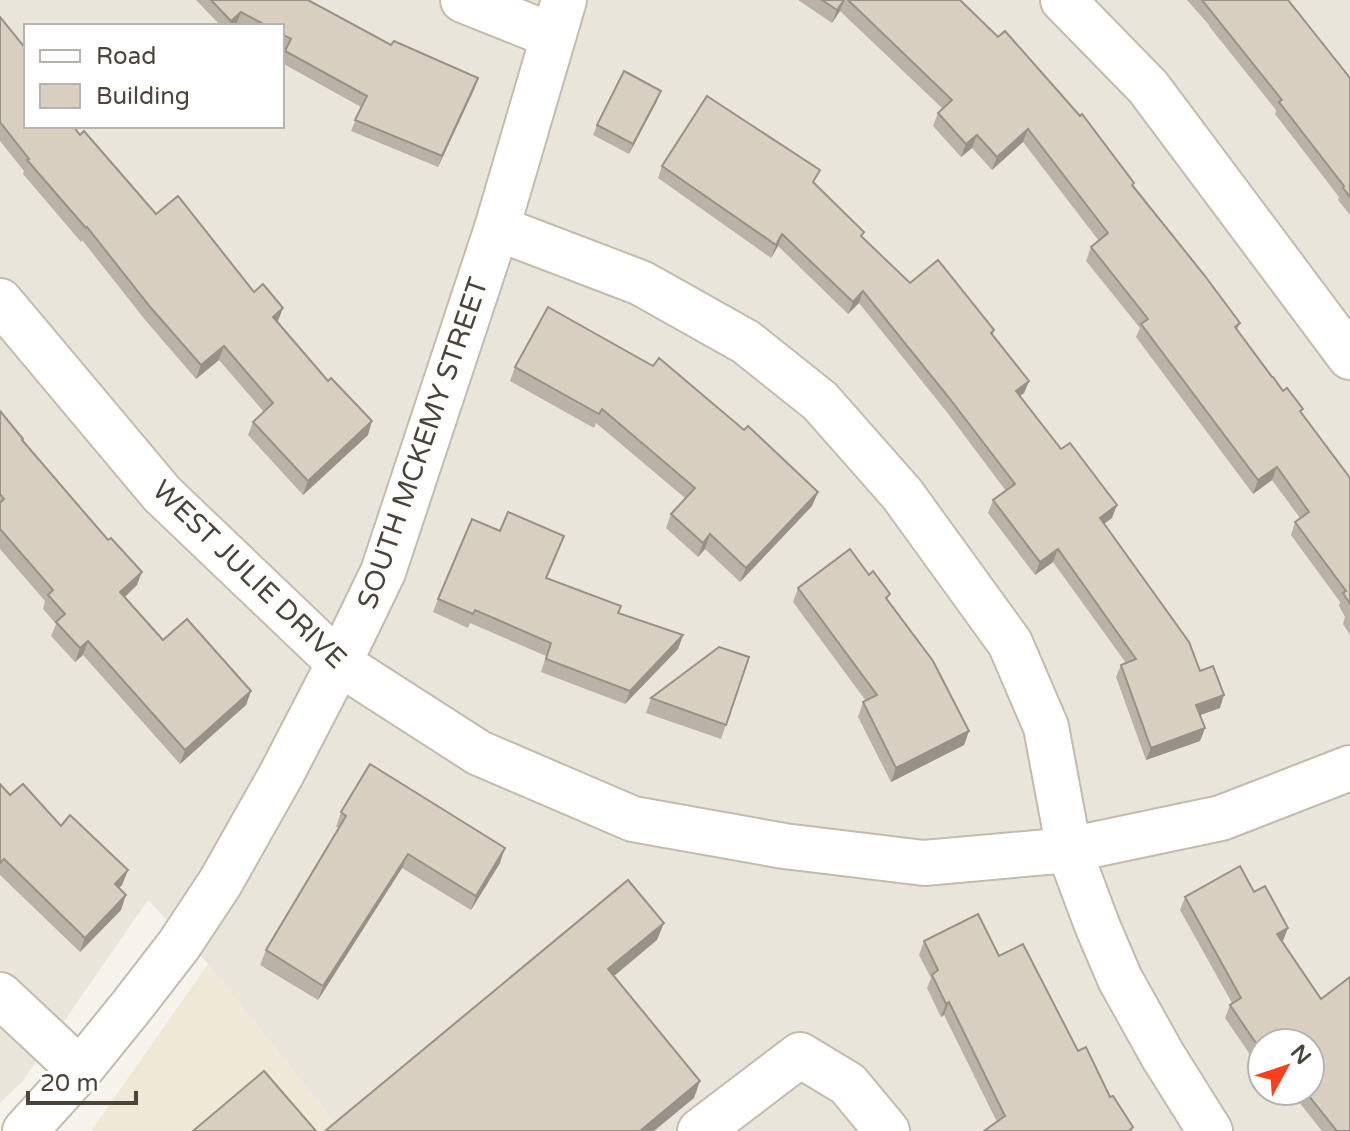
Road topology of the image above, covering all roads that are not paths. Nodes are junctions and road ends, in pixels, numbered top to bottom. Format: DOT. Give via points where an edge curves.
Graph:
graph roads {
  1 [pos="463,0"];
  2 [pos="1063,0"];
  3 [pos="558,18"];
  4 [pos="497,228"];
  5 [pos="0,301"];
  6 [pos="1350,357"];
  7 [pos="339,663"];
  8 [pos="1350,768"];
  9 [pos="1069,850"];
  10 [pos="0,995"];
  11 [pos="80,1070"];
  12 [pos="25,1131"];
  13 [pos="700,1131"];
  14 [pos="887,1131"];
  15 [pos="1210,1131"];
  1 -- 3 [label="street"];
  2 -- 6 [label="street" via="1148,87"];
  3 -- 4 [label="street, SOUTH MCKEMY STREET"];
  4 -- 7 [label="street, SOUTH MCKEMY STREET" via="383,572"];
  4 -- 9 [label="street" via="641,283 746,342 820,401 902,494 1010,643 1046,727"];
  5 -- 7 [label="street, WEST JULIE DRIVE" via="162,494"];
  7 -- 9 [label="street, WEST JULIE DRIVE" via="479,753 633,819 784,846 924,863"];
  7 -- 11 [label="street, SOUTH MCKEMY STREET" via="220,883 179,945"];
  8 -- 9 [label="street, WEST JULIE DRIVE" via="1221,818"];
  9 -- 15 [label="street" via="1120,979"];
  10 -- 11 [label="street"];
  11 -- 12 [label="street, SOUTH MCKEMY STREET"];
  13 -- 14 [label="street" via="800,1055 848,1084"];
}
